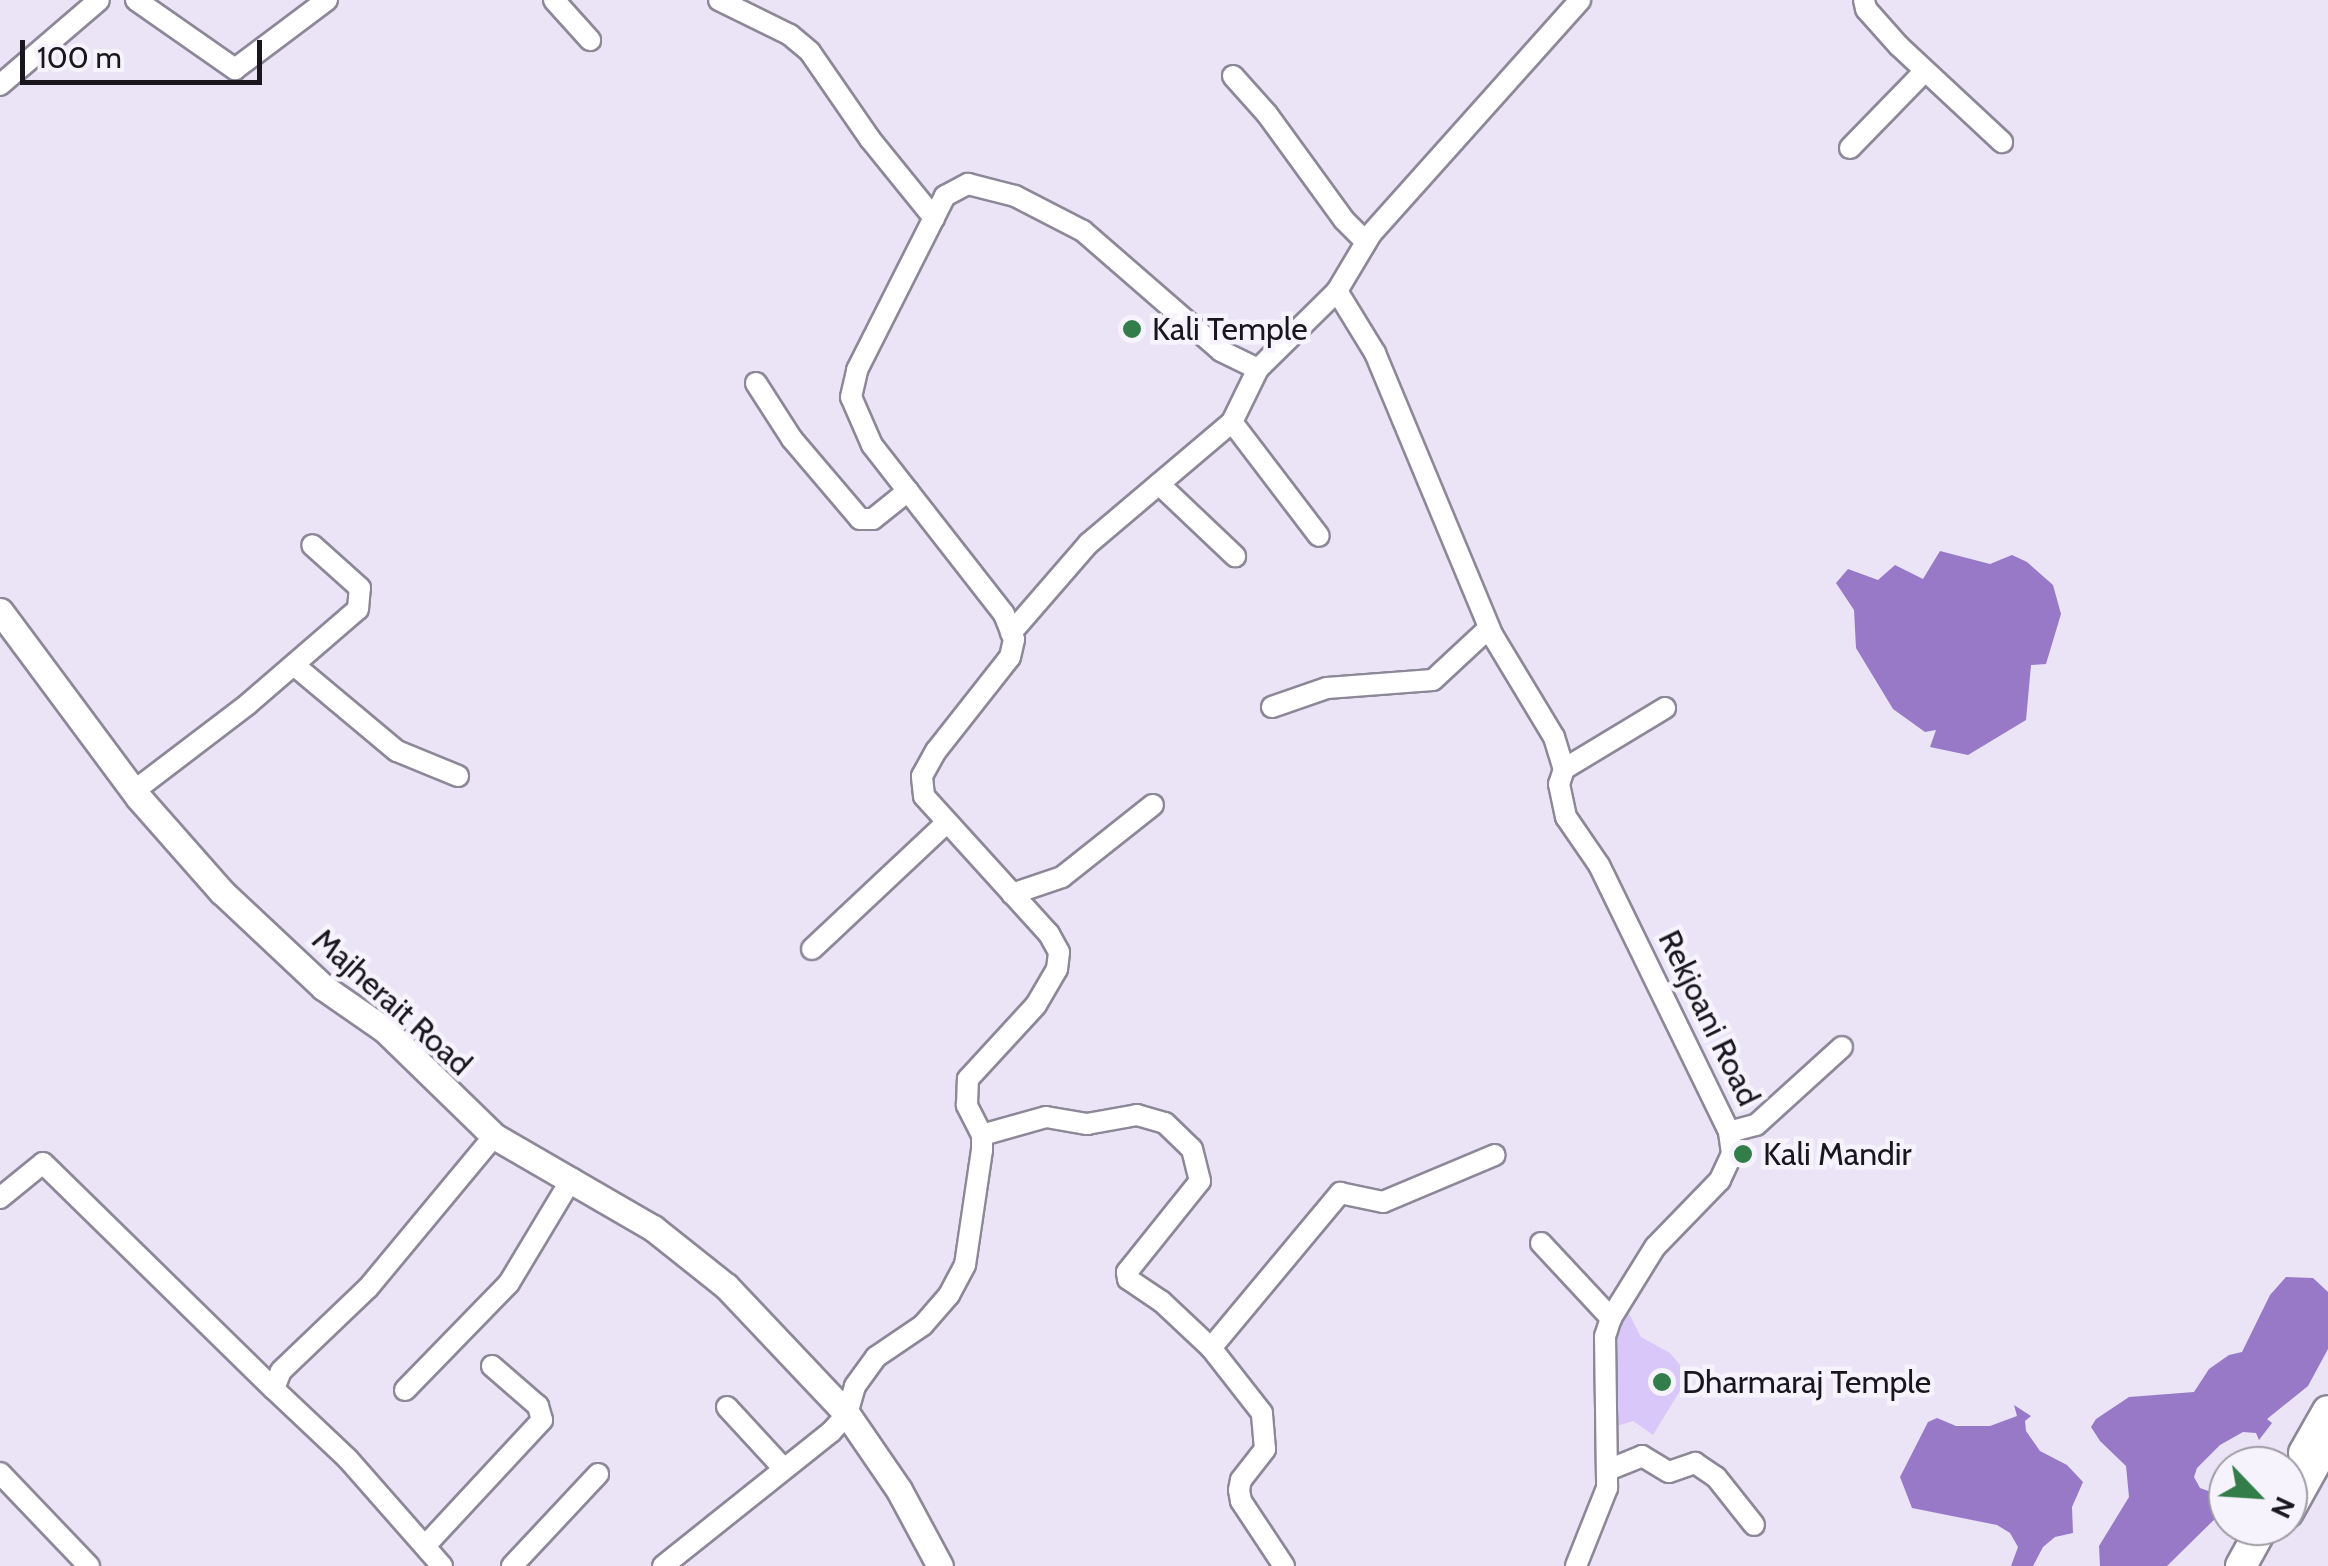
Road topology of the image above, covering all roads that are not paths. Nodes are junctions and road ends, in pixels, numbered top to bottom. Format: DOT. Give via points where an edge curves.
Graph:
graph roads {
  1 [pos="99,0"];
  2 [pos="136,0"];
  3 [pos="327,0"];
  4 [pos="554,0"];
  5 [pos="719,0"];
  6 [pos="1580,0"];
  7 [pos="1864,0"];
  8 [pos="590,40"];
  9 [pos="1924,72"];
  10 [pos="1233,76"];
  11 [pos="0,86"];
  12 [pos="2002,142"];
  13 [pos="1850,148"];
  14 [pos="934,218"];
  15 [pos="1366,242"];
  16 [pos="1337,290"];
  17 [pos="1258,370"];
  18 [pos="756,383"];
  19 [pos="1232,422"];
  20 [pos="1159,484"];
  21 [pos="908,491"];
  22 [pos="1318,536"];
  23 [pos="312,545"];
  24 [pos="1235,556"];
  25 [pos="0,611"];
  26 [pos="1490,628"];
  27 [pos="1012,633"];
  28 [pos="294,665"];
  29 [pos="1272,707"];
  30 [pos="1665,708"];
  31 [pos="1564,770"];
  32 [pos="458,776"];
  33 [pos="134,791"];
  34 [pos="1153,805"];
  35 [pos="946,823"];
  36 [pos="1012,894"];
  37 [pos="812,949"];
  38 [pos="1842,1047"];
  39 [pos="1728,1132"];
  40 [pos="982,1135"];
  41 [pos="494,1136"];
  42 [pos="1495,1155"];
  43 [pos="572,1178"];
  44 [pos="0,1198"];
  45 [pos="1541,1243"];
  46 [pos="1611,1318"];
  47 [pos="1211,1348"];
  48 [pos="492,1366"];
  49 [pos="274,1389"];
  50 [pos="406,1390"];
  51 [pos="727,1407"];
  52 [pos="2328,1411"];
  53 [pos="847,1414"];
  54 [pos="2328,1440"];
  55 [pos="2308,1446"];
  56 [pos="784,1468"];
  57 [pos="1608,1470"];
  58 [pos="0,1474"];
  59 [pos="598,1474"];
  60 [pos="2308,1476"];
  61 [pos="1754,1526"];
  62 [pos="425,1546"];
  63 [pos="89,1566"];
  64 [pos="442,1566"];
  65 [pos="512,1566"];
  66 [pos="663,1566"];
  67 [pos="940,1566"];
  68 [pos="1284,1566"];
  69 [pos="1576,1566"];
  1 -- 11 [label="street"];
  2 -- 3 [label="street" via="235,69"];
  4 -- 8 [label="street"];
  5 -- 14 [label="street" via="810,52"];
  6 -- 15 [label="street"];
  7 -- 9 [label="street"];
  9 -- 12 [label="street"];
  9 -- 13 [label="street"];
  10 -- 15 [label="street"];
  14 -- 17 [label="street" via="945,196 968,184 1015,196 1083,230 1221,352"];
  14 -- 21 [label="street" via="852,385 872,445"];
  15 -- 16 [label="street"];
  16 -- 17 [label="street"];
  16 -- 26 [label="street, Rekjoani Road" via="1375,353"];
  17 -- 19 [label="street"];
  18 -- 21 [label="street" via="860,519 873,518"];
  19 -- 20 [label="street"];
  19 -- 22 [label="street"];
  20 -- 24 [label="street"];
  20 -- 27 [label="street" via="1088,544"];
  21 -- 27 [label="street"];
  23 -- 28 [label="street" via="363,598 358,610"];
  25 -- 33 [label="street, Majherait Road"];
  26 -- 29 [label="street" via="1432,680 1326,688"];
  26 -- 31 [label="street, Rekjoani Road" via="1554,737"];
  27 -- 35 [label="street" via="1010,657 922,776 924,796"];
  28 -- 32 [label="street" via="397,752"];
  28 -- 33 [label="street"];
  30 -- 31 [label="street"];
  31 -- 39 [label="street, Rekjoani Road" via="1559,784 1566,817 1600,865"];
  33 -- 41 [label="street, Majherait Road" via="222,892 323,987 385,1030"];
  34 -- 36 [label="street" via="1062,877"];
  35 -- 36 [label="street"];
  35 -- 37 [label="street"];
  36 -- 40 [label="street" via="1050,934 1059,952 1057,969 1036,1005 968,1079 967,1105"];
  38 -- 39 [label="street" via="1756,1125"];
  39 -- 46 [label="street, Rekjoani Road" via="1732,1154 1720,1180 1655,1247"];
  40 -- 47 [label="street" via="1046,1117 1087,1124 1137,1115 1165,1123 1192,1149 1200,1181 1126,1272"];
  40 -- 53 [label="street" via="964,1265 931,1318 864,1372"];
  41 -- 43 [label="street, Majherait Road"];
  41 -- 49 [label="street" via="375,1280 281,1371"];
  42 -- 47 [label="street" via="1383,1202 1340,1193"];
  43 -- 50 [label="street" via="509,1283"];
  43 -- 53 [label="street, Majherait Road" via="726,1286"];
  44 -- 49 [label="street" via="43,1163"];
  45 -- 46 [label="street"];
  46 -- 57 [label="street, Rekjoani Road" via="1605,1336"];
  47 -- 68 [label="street" via="1262,1413 1265,1449 1239,1490"];
  48 -- 62 [label="street" via="538,1406 542,1420"];
  49 -- 62 [label="street"];
  51 -- 56 [label="street"];
  52 -- 55 [label="main road"];
  53 -- 56 [label="street"];
  53 -- 67 [label="street"];
  54 -- 60 [label="main road"];
  56 -- 66 [label="street"];
  57 -- 61 [label="street" via="1642,1456 1669,1472 1695,1463 1716,1477"];
  57 -- 69 [label="street, Rekjoani Road" via="1602,1506"];
  58 -- 63 [label="street"];
  59 -- 65 [label="street"];
  62 -- 64 [label="street"];
}
